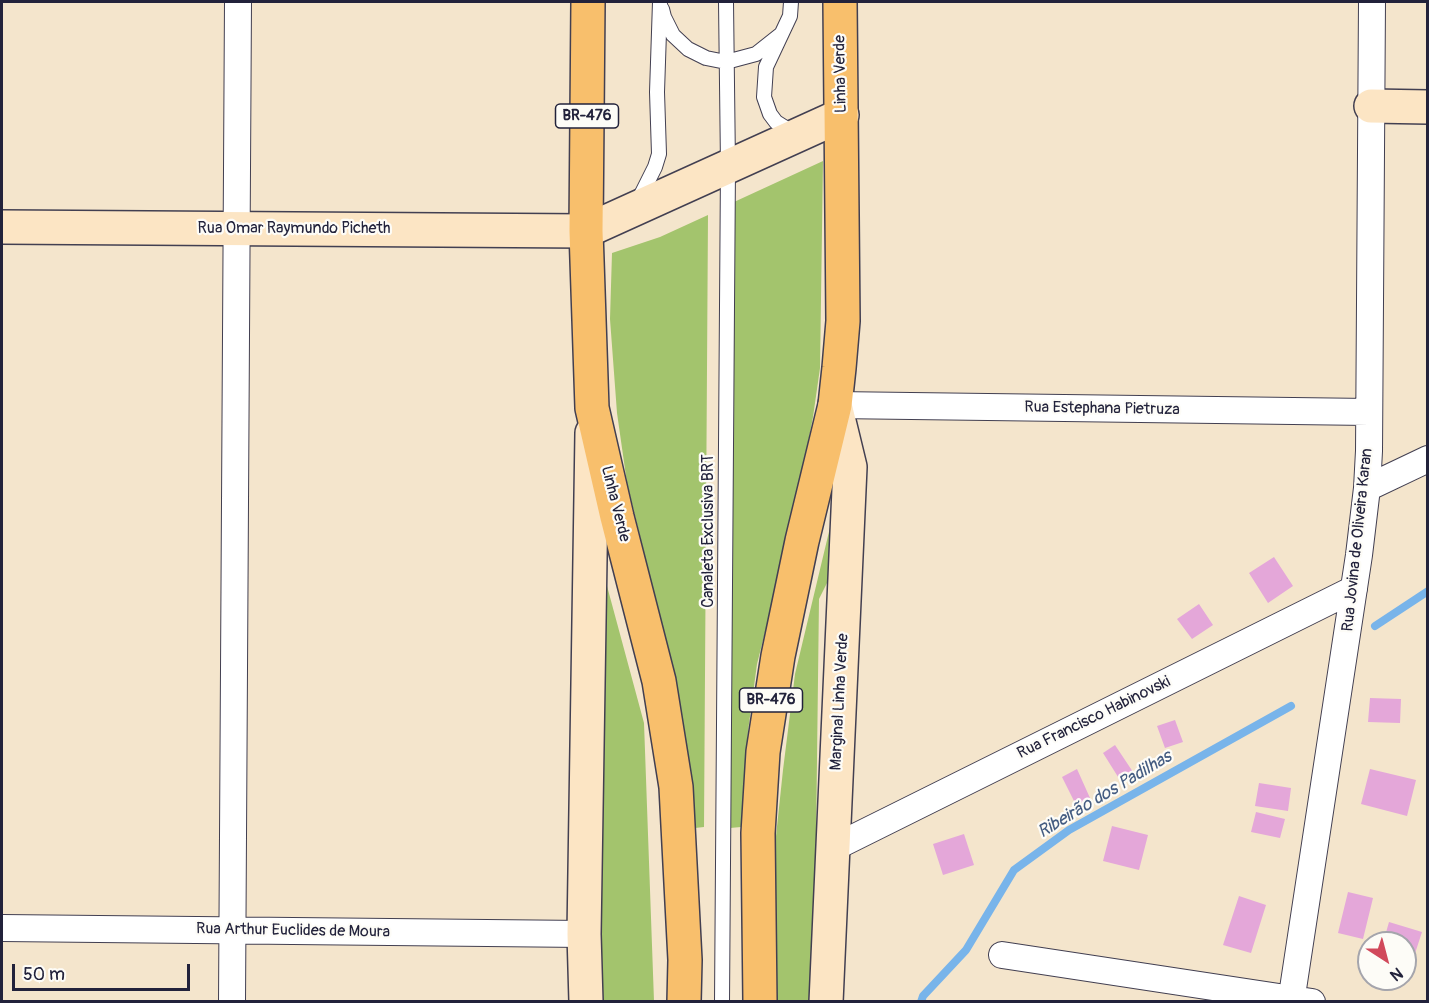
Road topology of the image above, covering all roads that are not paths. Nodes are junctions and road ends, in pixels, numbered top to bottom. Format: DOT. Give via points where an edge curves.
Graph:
graph roads {
  1 [pos="238,2"];
  2 [pos="588,2"];
  3 [pos="661,2"];
  4 [pos="726,2"];
  5 [pos="790,2"];
  6 [pos="840,2"];
  7 [pos="1372,2"];
  8 [pos="780,35"];
  9 [pos="726,62"];
  10 [pos="1371,106"];
  11 [pos="1428,107"];
  12 [pos="842,115"];
  13 [pos="797,135"];
  14 [pos="728,166"];
  15 [pos="635,208"];
  16 [pos="2,227"];
  17 [pos="237,229"];
  18 [pos="586,231"];
  19 [pos="835,405"];
  20 [pos="592,408"];
  21 [pos="1369,412"];
  22 [pos="1428,459"];
  23 [pos="1367,488"];
  24 [pos="1354,589"];
  25 [pos="833,848"];
  26 [pos="2,928"];
  27 [pos="232,931"];
  28 [pos="584,934"];
  29 [pos="1002,955"];
  30 [pos="1298,1001"];
  31 [pos="232,1002"];
  32 [pos="586,1002"];
  33 [pos="684,1002"];
  34 [pos="722,1002"];
  35 [pos="760,1002"];
  36 [pos="826,1002"];
  1 -- 17 [label="street"];
  2 -- 18 [label="highway, Linha Verde / BR-476"];
  3 -- 9 [label="lane" via="673,35 688,49"];
  3 -- 15 [label="lane" via="659,154"];
  4 -- 9 [label="lane, Canaleta Exclusiva BRT"];
  5 -- 8 [label="lane" via="790,16"];
  6 -- 12 [label="highway, Linha Verde / BR-476"];
  7 -- 10 [label="street, Rua Jovina de Oliveira Karan"];
  8 -- 9 [label="lane" via="756,54"];
  8 -- 13 [label="lane" via="766,67 764,97 776,122"];
  9 -- 14 [label="lane, Canaleta Exclusiva BRT"];
  10 -- 11 [label="main road"];
  10 -- 21 [label="street, Rua Jovina de Oliveira Karan"];
  12 -- 13 [label="main road"];
  12 -- 19 [label="highway, Linha Verde / BR-476" via="843,321"];
  13 -- 14 [label="main road"];
  14 -- 15 [label="main road"];
  14 -- 34 [label="lane, Canaleta Exclusiva BRT"];
  15 -- 18 [label="main road"];
  16 -- 17 [label="main road, Rua Omar Raymundo Picheth"];
  17 -- 18 [label="main road, Rua Omar Raymundo Picheth"];
  17 -- 27 [label="street"];
  18 -- 20 [label="highway, Linha Verde / BR-476"];
  19 -- 21 [label="street, Rua Estephana Pietruza"];
  19 -- 25 [label="main road, Marginal Linha Verde" via="850,467"];
  19 -- 35 [label="highway, Linha Verde / BR-476" via="778,656 763,752 758,833"];
  20 -- 28 [label="main road"];
  20 -- 33 [label="highway, Linha Verde / BR-476" via="659,681 669,740 676,787"];
  21 -- 23 [label="street, Rua Jovina de Oliveira Karan"];
  22 -- 23 [label="street"];
  23 -- 24 [label="street, Rua Jovina de Oliveira Karan"];
  24 -- 25 [label="street, Rua Francisco Habinovski"];
  24 -- 30 [label="street, Rua Jovina de Oliveira Karan"];
  25 -- 36 [label="main road, Marginal Linha Verde"];
  26 -- 27 [label="street, Rua Arthur Euclides de Moura"];
  27 -- 28 [label="street, Rua Arthur Euclides de Moura"];
  27 -- 31 [label="street"];
  28 -- 32 [label="main road"];
  29 -- 30 [label="street"];
}
